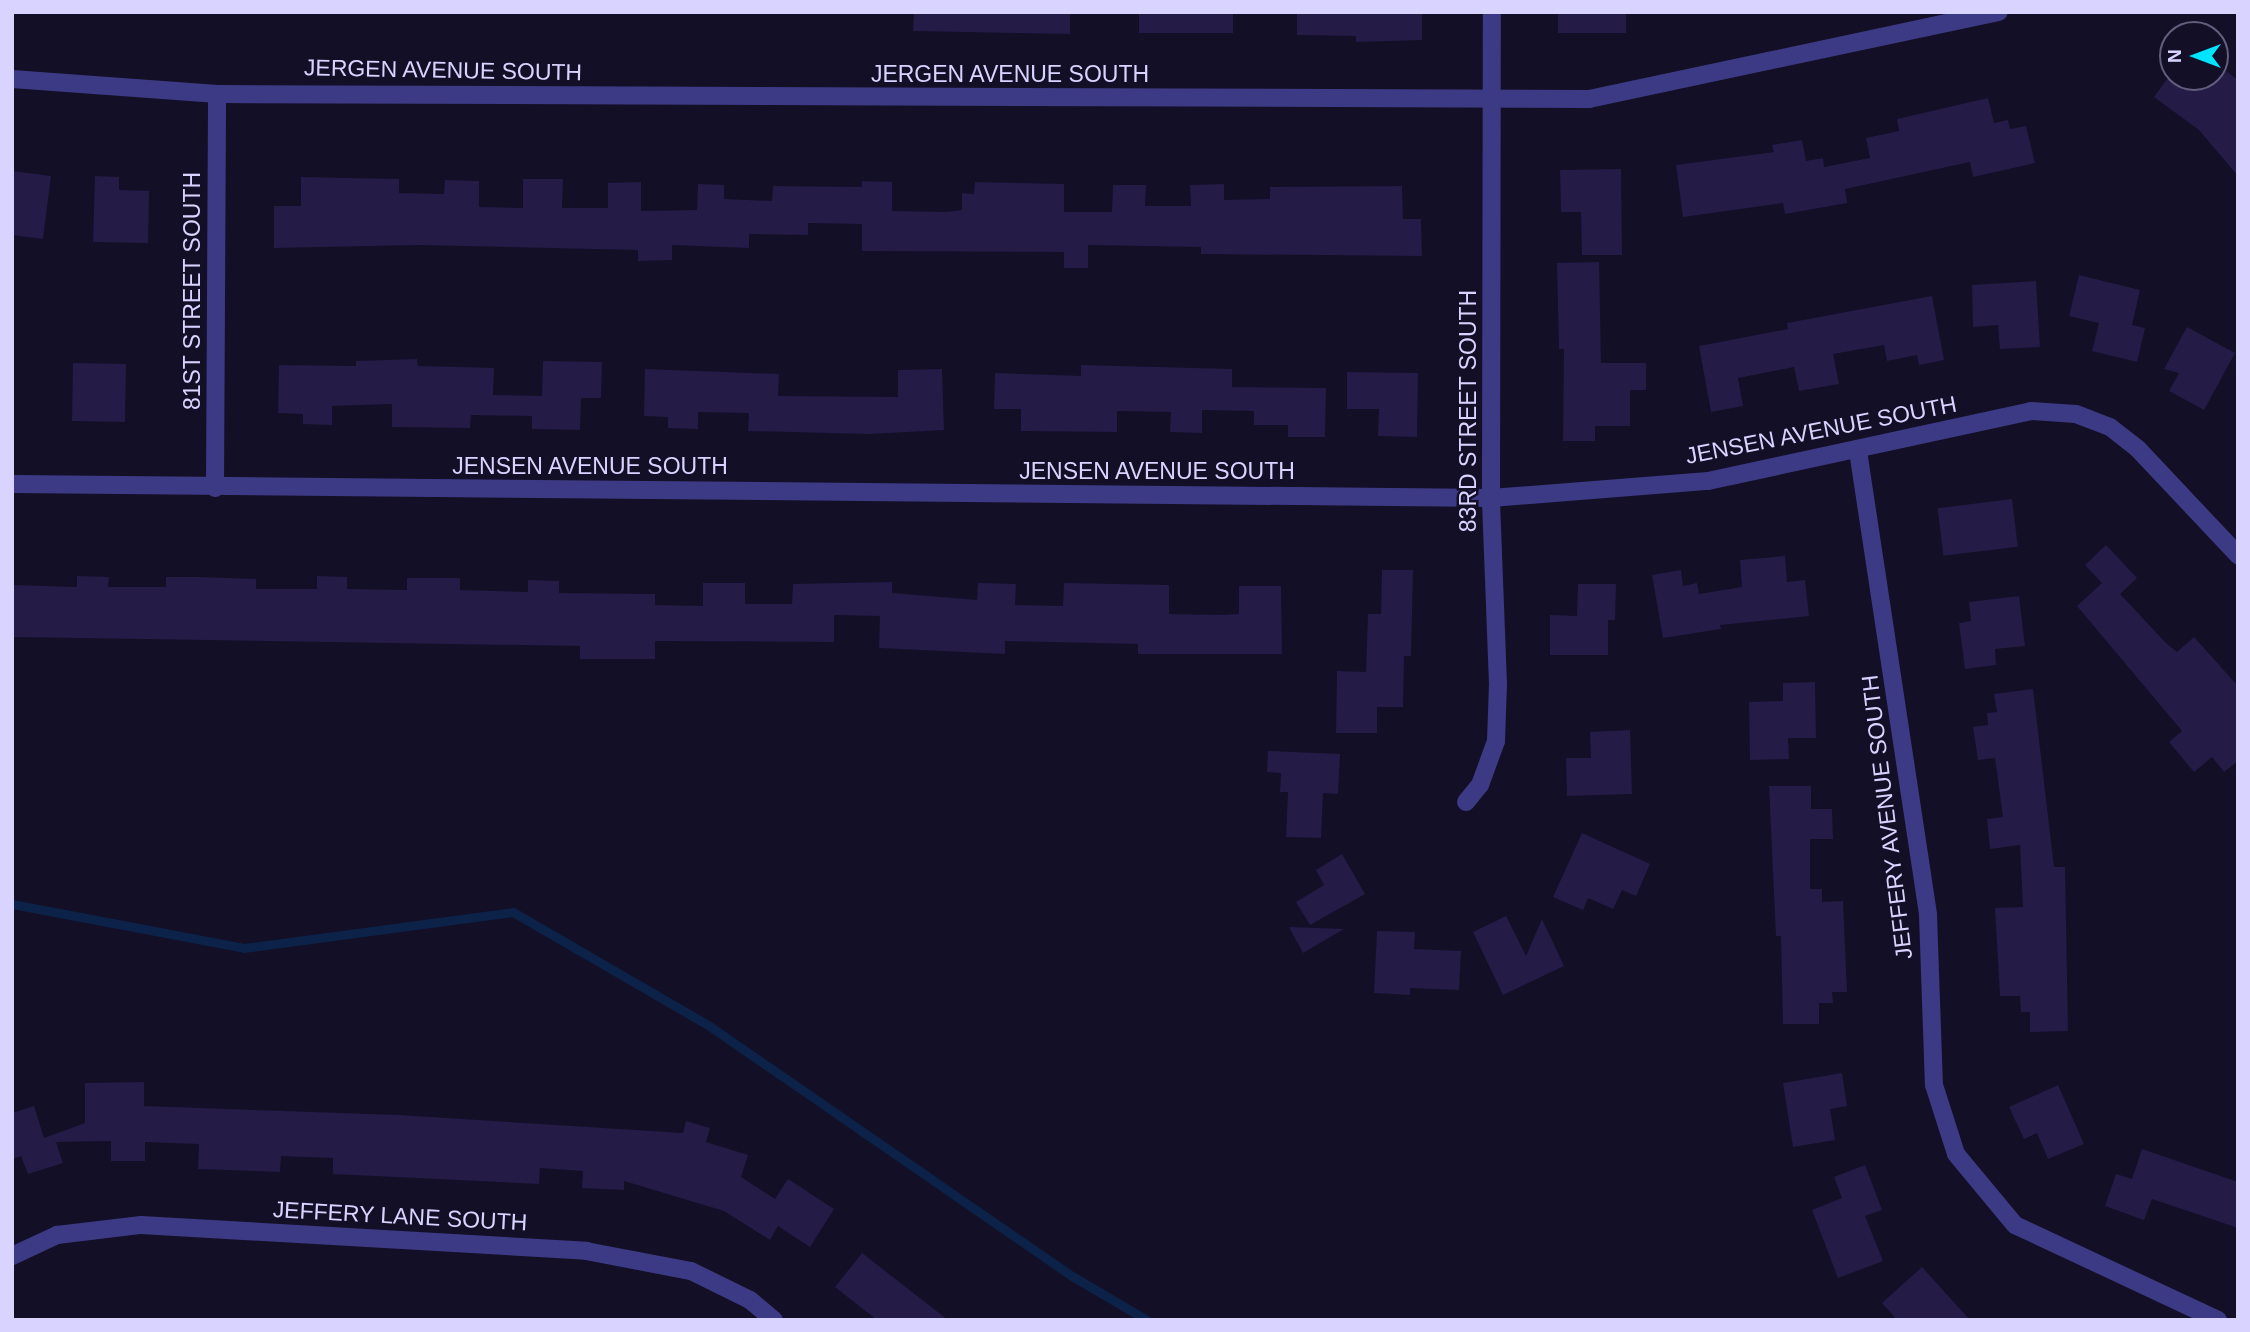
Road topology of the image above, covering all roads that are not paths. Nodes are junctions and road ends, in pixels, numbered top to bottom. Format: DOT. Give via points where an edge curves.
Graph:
graph roads {
  1 [pos="1492,12"];
  2 [pos="1999,12"];
  3 [pos="12,79"];
  4 [pos="217,94"];
  5 [pos="1492,101"];
  6 [pos="1858,451"];
  7 [pos="12,484"];
  8 [pos="215,488"];
  9 [pos="1491,498"];
  10 [pos="2238,555"];
  11 [pos="1465,802"];
  12 [pos="12,1256"];
  13 [pos="774,1320"];
  14 [pos="2218,1320"];
  1 -- 5 [label="street, 83RD STREET SOUTH"];
  2 -- 5 [label="street, JERGEN AVENUE SOUTH" via="1589,99"];
  3 -- 4 [label="street, JERGEN AVENUE SOUTH"];
  4 -- 5 [label="street, JERGEN AVENUE SOUTH" via="412,91"];
  4 -- 8 [label="street, 81ST STREET SOUTH"];
  5 -- 9 [label="street, 83RD STREET SOUTH"];
  6 -- 9 [label="street, JENSEN AVENUE SOUTH" via="1708,481"];
  6 -- 10 [label="street, JENSEN AVENUE SOUTH" via="2031,411 2076,414 2110,427 2138,449"];
  6 -- 14 [label="street, JEFFERY AVENUE SOUTH" via="1927,915 1934,1085 1956,1154 2015,1225"];
  7 -- 8 [label="street, JENSEN AVENUE SOUTH"];
  8 -- 9 [label="street, JENSEN AVENUE SOUTH"];
  9 -- 11 [label="street, 83RD STREET SOUTH" via="1496,741 1480,785"];
  12 -- 13 [label="street, JEFFERY LANE SOUTH" via="57,1235 141,1225 586,1251 691,1271 750,1300"];
}
